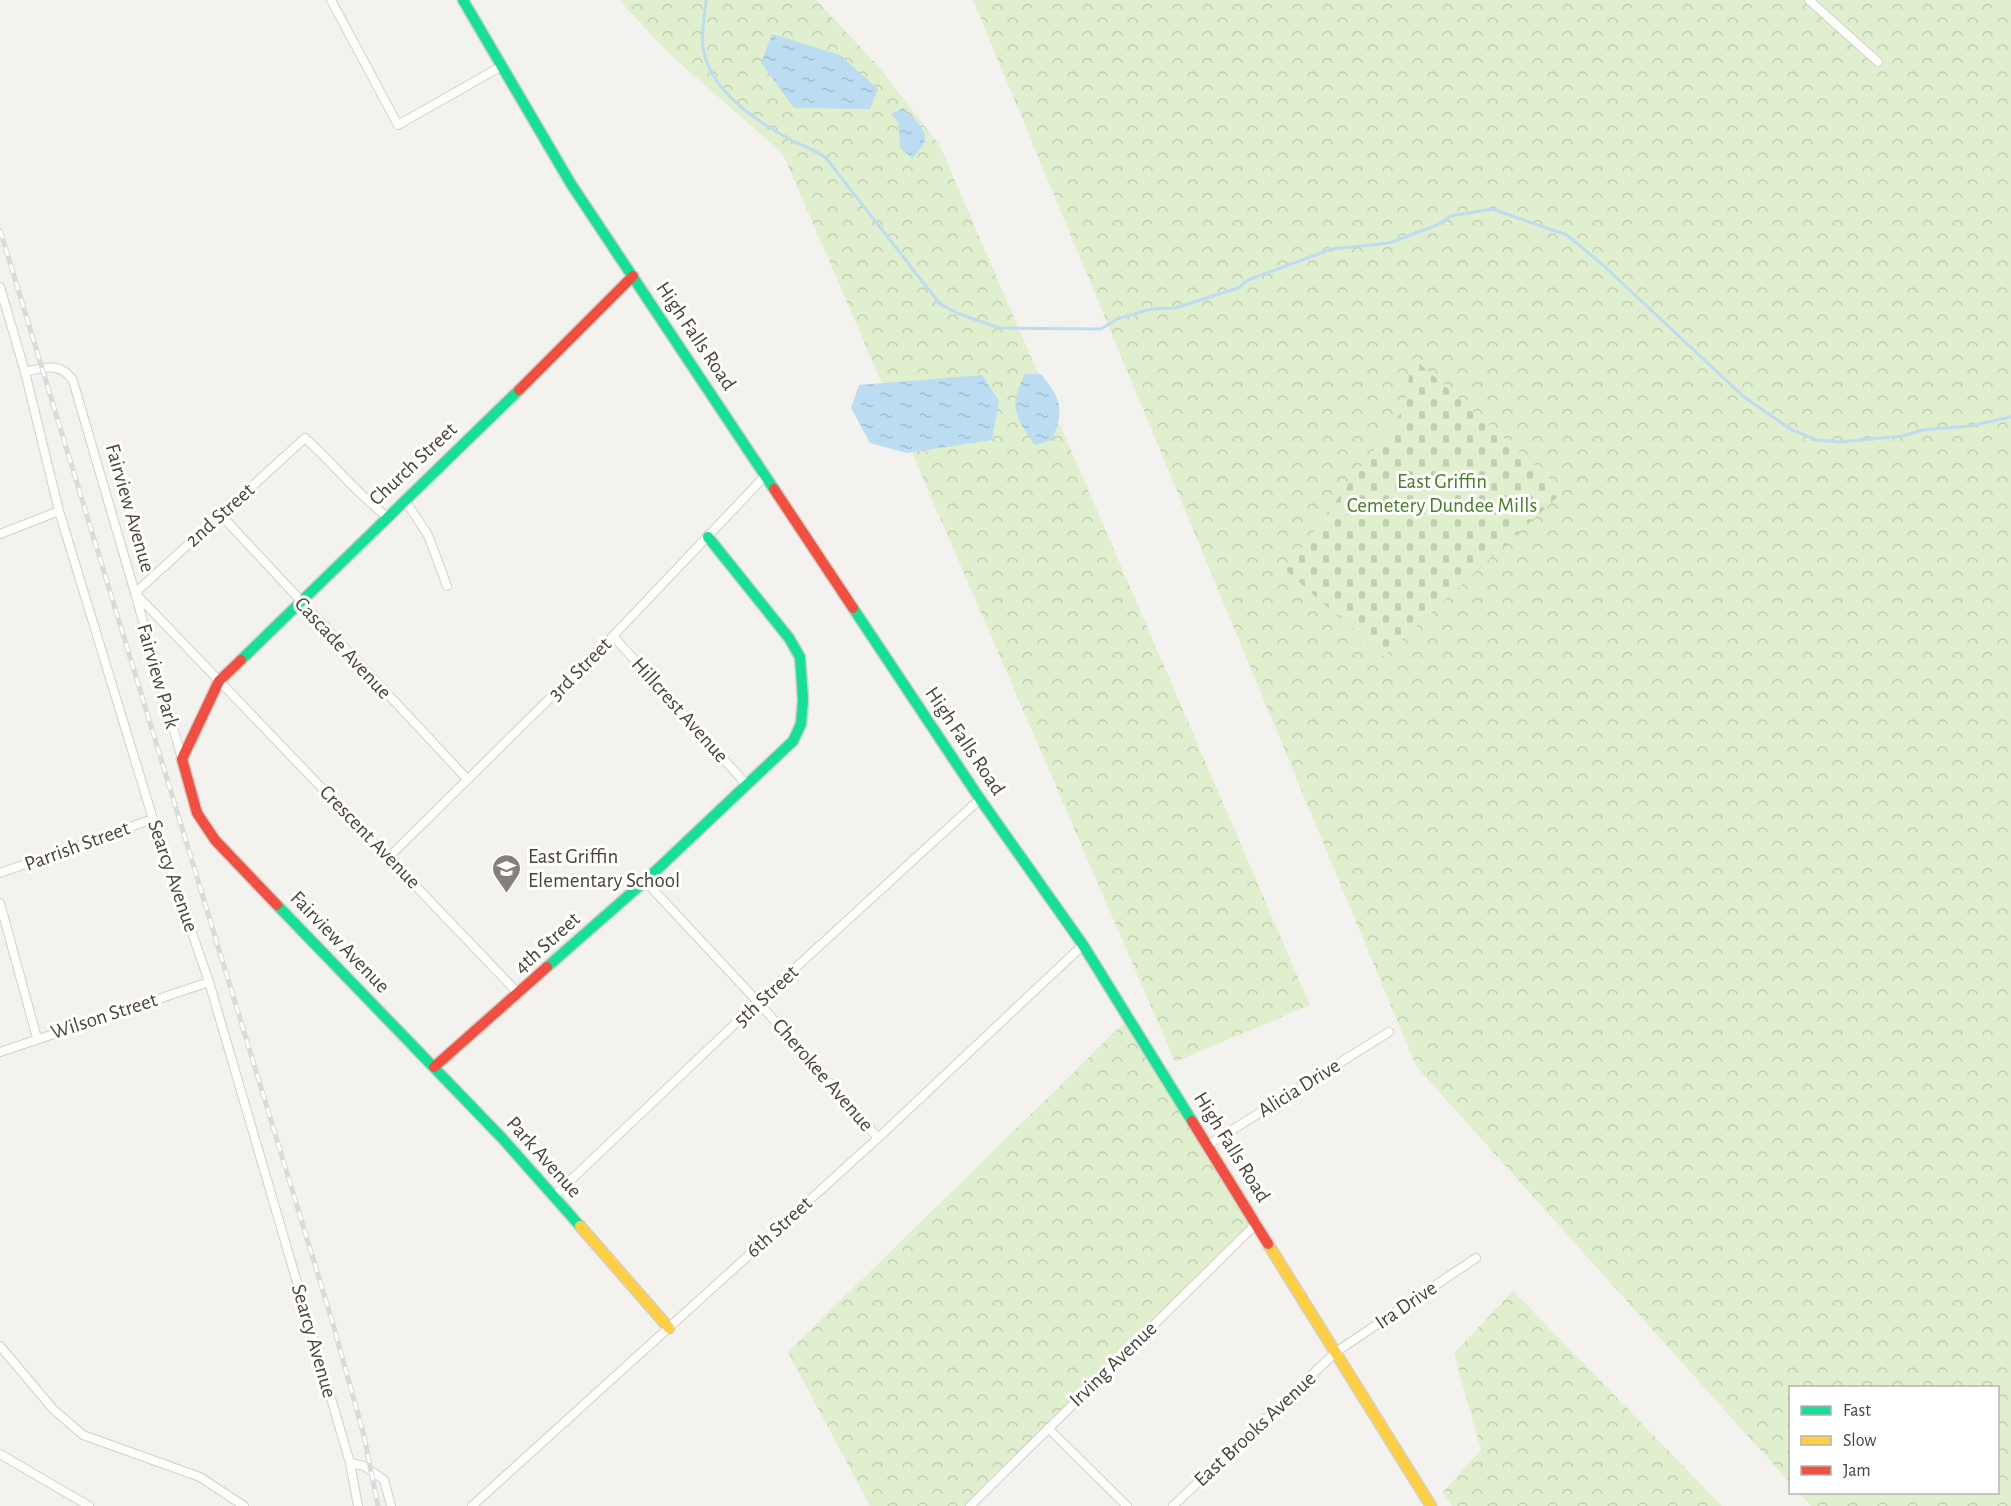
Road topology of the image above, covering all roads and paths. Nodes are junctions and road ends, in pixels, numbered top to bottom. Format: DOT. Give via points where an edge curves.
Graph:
graph roads {
  1 [pos="331,0"];
  2 [pos="463,0"];
  3 [pos="1809,0"];
  4 [pos="1878,62"];
  5 [pos="500,67"];
  6 [pos="633,276"];
  7 [pos="0,287"];
  8 [pos="25,372"];
  9 [pos="766,476"];
  10 [pos="406,502"];
  11 [pos="59,511"];
  12 [pos="221,515"];
  13 [pos="386,516"];
  14 [pos="0,534"];
  15 [pos="708,537"];
  16 [pos="447,586"];
  17 [pos="135,593"];
  18 [pos="299,600"];
  19 [pos="614,636"];
  20 [pos="219,681"];
  21 [pos="182,759"];
  22 [pos="467,779"];
  23 [pos="747,785"];
  24 [pos="980,799"];
  25 [pos="153,819"];
  26 [pos="389,856"];
  27 [pos="0,873"];
  28 [pos="645,881"];
  29 [pos="0,904"];
  30 [pos="1083,945"];
  31 [pos="209,982"];
  32 [pos="519,994"];
  33 [pos="759,1002"];
  34 [pos="386,1016"];
  35 [pos="1389,1032"];
  36 [pos="37,1038"];
  37 [pos="0,1052"];
  38 [pos="434,1067"];
  39 [pos="878,1138"];
  40 [pos="1208,1145"];
  41 [pos="554,1196"];
  42 [pos="1257,1223"];
  43 [pos="1476,1258"];
  44 [pos="669,1328"];
  45 [pos="0,1346"];
  46 [pos="1336,1352"];
  47 [pos="1048,1428"];
  48 [pos="0,1454"];
  49 [pos="350,1463"];
  50 [pos="89,1506"];
  51 [pos="244,1506"];
  52 [pos="358,1506"];
  53 [pos="391,1506"];
  54 [pos="472,1506"];
  55 [pos="970,1506"];
  56 [pos="1127,1506"];
  57 [pos="1173,1506"];
  58 [pos="1431,1506"];
  1 -- 5 [label="street" via="398,125"];
  2 -- 5 [label="street, High Falls Road"];
  3 -- 4 [label="street"];
  5 -- 6 [label="street, High Falls Road"];
  6 -- 9 [label="street, High Falls Road"];
  6 -- 10 [label="street, Church Street"];
  7 -- 8 [label="street, Searcy Avenue"];
  8 -- 11 [label="street, Searcy Avenue"];
  8 -- 17 [label="street, Fairview Avenue" via="64,369 73,381"];
  9 -- 15 [label="street, 3rd Street"];
  9 -- 24 [label="street, High Falls Road"];
  10 -- 13 [label="street, Church Street"];
  10 -- 16 [label="street" via="428,536"];
  11 -- 14 [label="street"];
  11 -- 25 [label="street, Searcy Avenue"];
  12 -- 13 [label="street, 2nd Street" via="305,438"];
  12 -- 17 [label="street, 2nd Street"];
  12 -- 18 [label="street, Cascade Avenue"];
  13 -- 18 [label="street, Church Street"];
  15 -- 19 [label="street, 3rd Street"];
  15 -- 23 [label="street, 4th Street" via="789,638 800,657 804,680 802,715 793,741"];
  17 -- 20 [label="street, Fairview Avenue"];
  17 -- 21 [label="street, Fairview Park"];
  18 -- 20 [label="street, Church Street"];
  18 -- 22 [label="street, Cascade Avenue"];
  19 -- 22 [label="street, 3rd Street"];
  19 -- 23 [label="street, Hillcrest Avenue"];
  20 -- 21 [label="street"];
  20 -- 26 [label="street, Crescent Avenue"];
  21 -- 34 [label="street, Fairview Avenue" via="204,828"];
  22 -- 26 [label="street, 3rd Street"];
  23 -- 28 [label="street, 4th Street"];
  24 -- 30 [label="street, High Falls Road"];
  24 -- 33 [label="street, 5th Street"];
  25 -- 27 [label="street, Parrish Street"];
  25 -- 31 [label="street, Searcy Avenue"];
  26 -- 32 [label="street, Crescent Avenue"];
  28 -- 32 [label="street, 4th Street"];
  28 -- 33 [label="street, Cherokee Avenue"];
  29 -- 36 [label="street"];
  30 -- 39 [label="street, 6th Street"];
  30 -- 40 [label="street, High Falls Road"];
  31 -- 36 [label="street, Wilson Street"];
  31 -- 49 [label="street, Searcy Avenue"];
  32 -- 38 [label="street, 4th Street"];
  33 -- 39 [label="street, Cherokee Avenue"];
  33 -- 41 [label="street, 5th Street"];
  34 -- 38 [label="street, Park Avenue"];
  35 -- 40 [label="street, Alicia Drive"];
  36 -- 37 [label="street, Wilson Street"];
  38 -- 41 [label="street, Park Avenue"];
  39 -- 44 [label="street, 6th Street"];
  40 -- 42 [label="street, High Falls Road"];
  41 -- 44 [label="street, Park Avenue"];
  42 -- 46 [label="street, High Falls Road"];
  42 -- 47 [label="street, Irving Avenue"];
  43 -- 46 [label="street, Ira Drive"];
  44 -- 54 [label="street, 6th Street"];
  45 -- 51 [label="street" via="53,1409 83,1434 200,1477"];
  46 -- 57 [label="street, East Brooks Avenue"];
  46 -- 58 [label="street, High Falls Road"];
  47 -- 55 [label="street, Irving Avenue"];
  47 -- 56 [label="street"];
  48 -- 50 [label="street"];
  49 -- 52 [label="street, Searcy Avenue"];
  49 -- 53 [label="street" via="364,1466 384,1480"];
}
